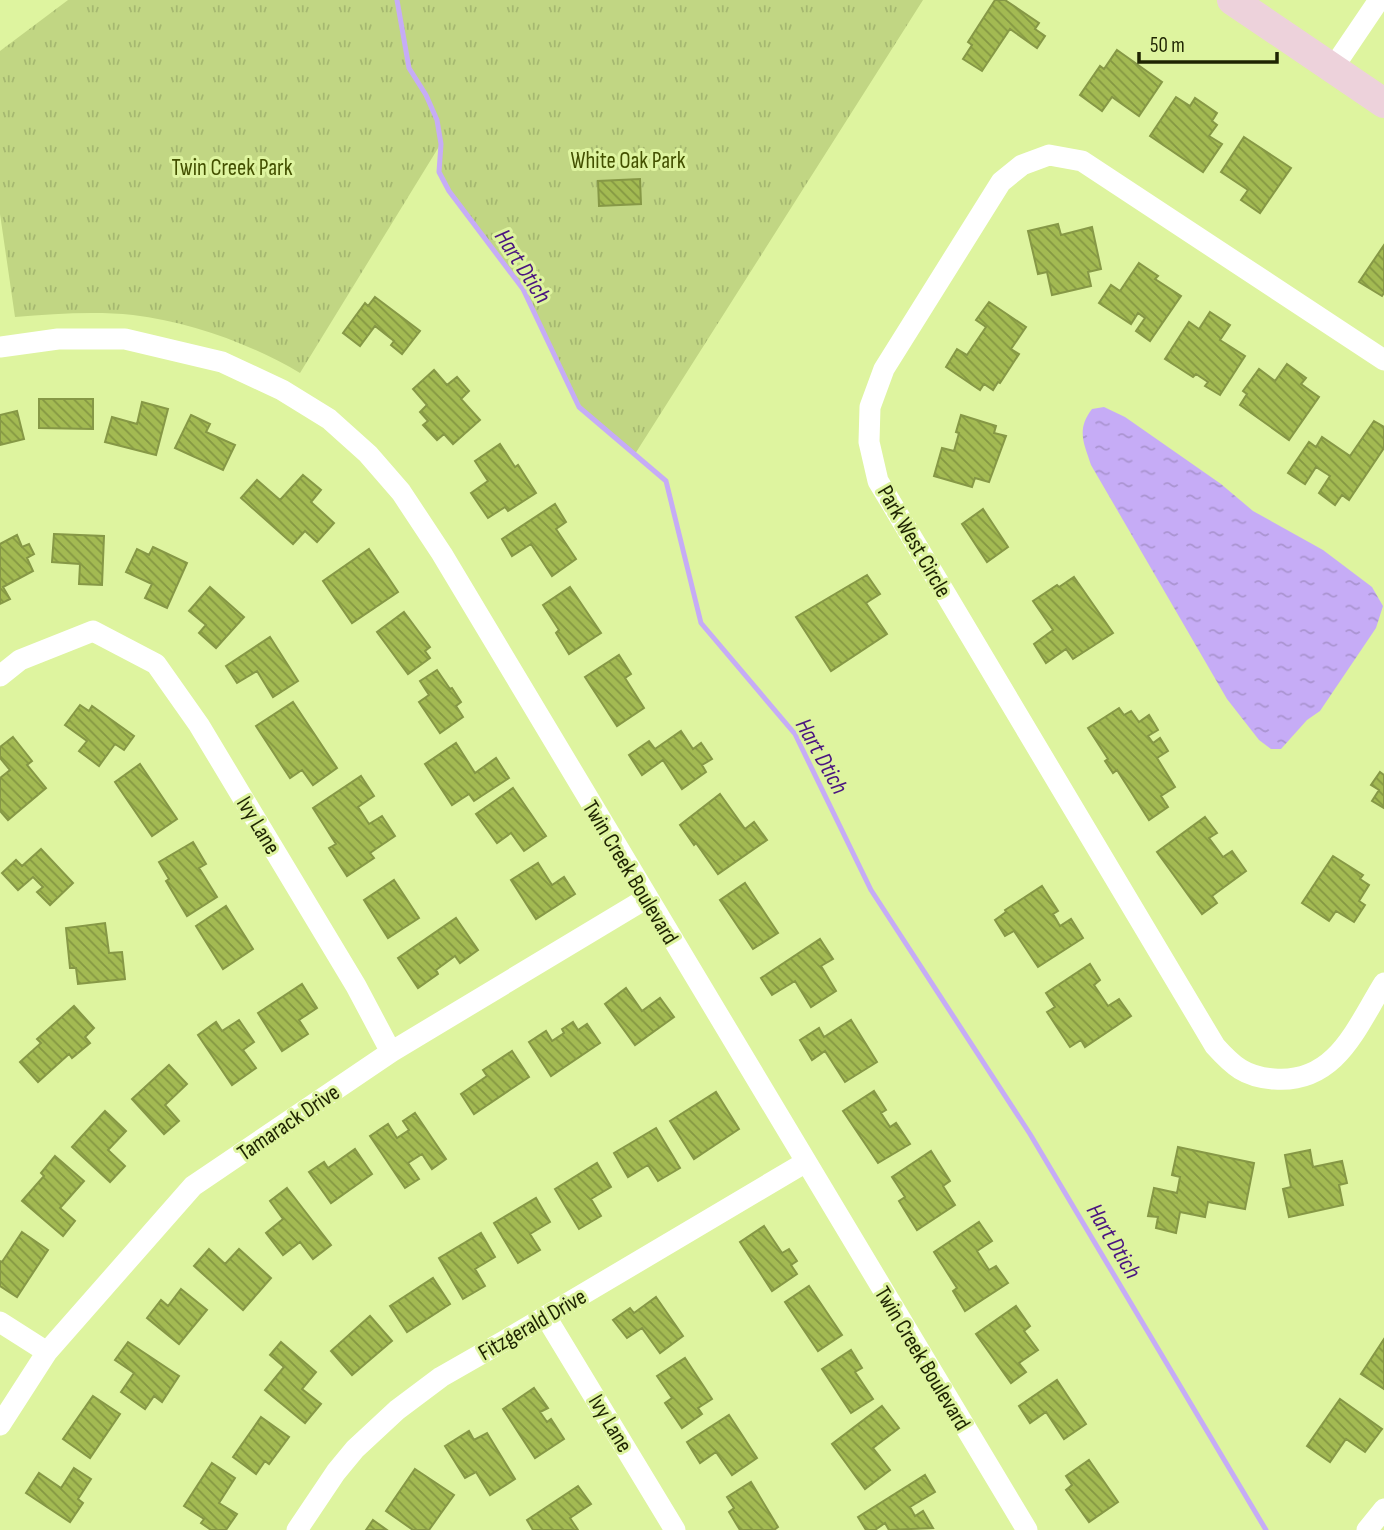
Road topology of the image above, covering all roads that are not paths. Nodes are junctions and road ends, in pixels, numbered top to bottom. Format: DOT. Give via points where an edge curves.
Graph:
graph roads {
  1 [pos="1232,0"];
  2 [pos="1379,0"];
  3 [pos="1333,68"];
  4 [pos="1384,103"];
  5 [pos="0,347"];
  6 [pos="1384,360"];
  7 [pos="0,676"];
  8 [pos="647,898"];
  9 [pos="1384,983"];
  10 [pos="391,1052"];
  11 [pos="806,1163"];
  12 [pos="546,1317"];
  13 [pos="0,1322"];
  14 [pos="47,1352"];
  15 [pos="0,1425"];
  16 [pos="1384,1510"];
  17 [pos="297,1530"];
  18 [pos="675,1530"];
  19 [pos="1027,1530"];
  20 [pos="1367,1530"];
  1 -- 3 [label="street"];
  2 -- 3 [label="street"];
  3 -- 4 [label="street"];
  5 -- 8 [label="street, Twin Creek Boulevard" via="58,339 125,339 222,362 329,419 401,492"];
  6 -- 9 [label="street, Park West Circle" via="1082,161 1049,155 1022,165 1001,182 884,369 870,407 869,442 878,481 1215,1046 1234,1068 1261,1078 1291,1080 1322,1070 1345,1048"];
  7 -- 10 [label="street, Ivy Lane" via="20,660 93,631 156,664 206,736"];
  8 -- 10 [label="street, Tamarack Drive"];
  8 -- 11 [label="street, Twin Creek Boulevard"];
  10 -- 14 [label="street, Tamarack Drive" via="192,1186"];
  11 -- 12 [label="street, Fitzgerald Drive"];
  11 -- 19 [label="street, Twin Creek Boulevard"];
  12 -- 17 [label="street, Fitzgerald Drive" via="441,1377 389,1417 355,1449"];
  12 -- 18 [label="street, Ivy Lane"];
  13 -- 14 [label="street"];
  14 -- 15 [label="street, Tamarack Drive"];
  16 -- 20 [label="street"];
}
